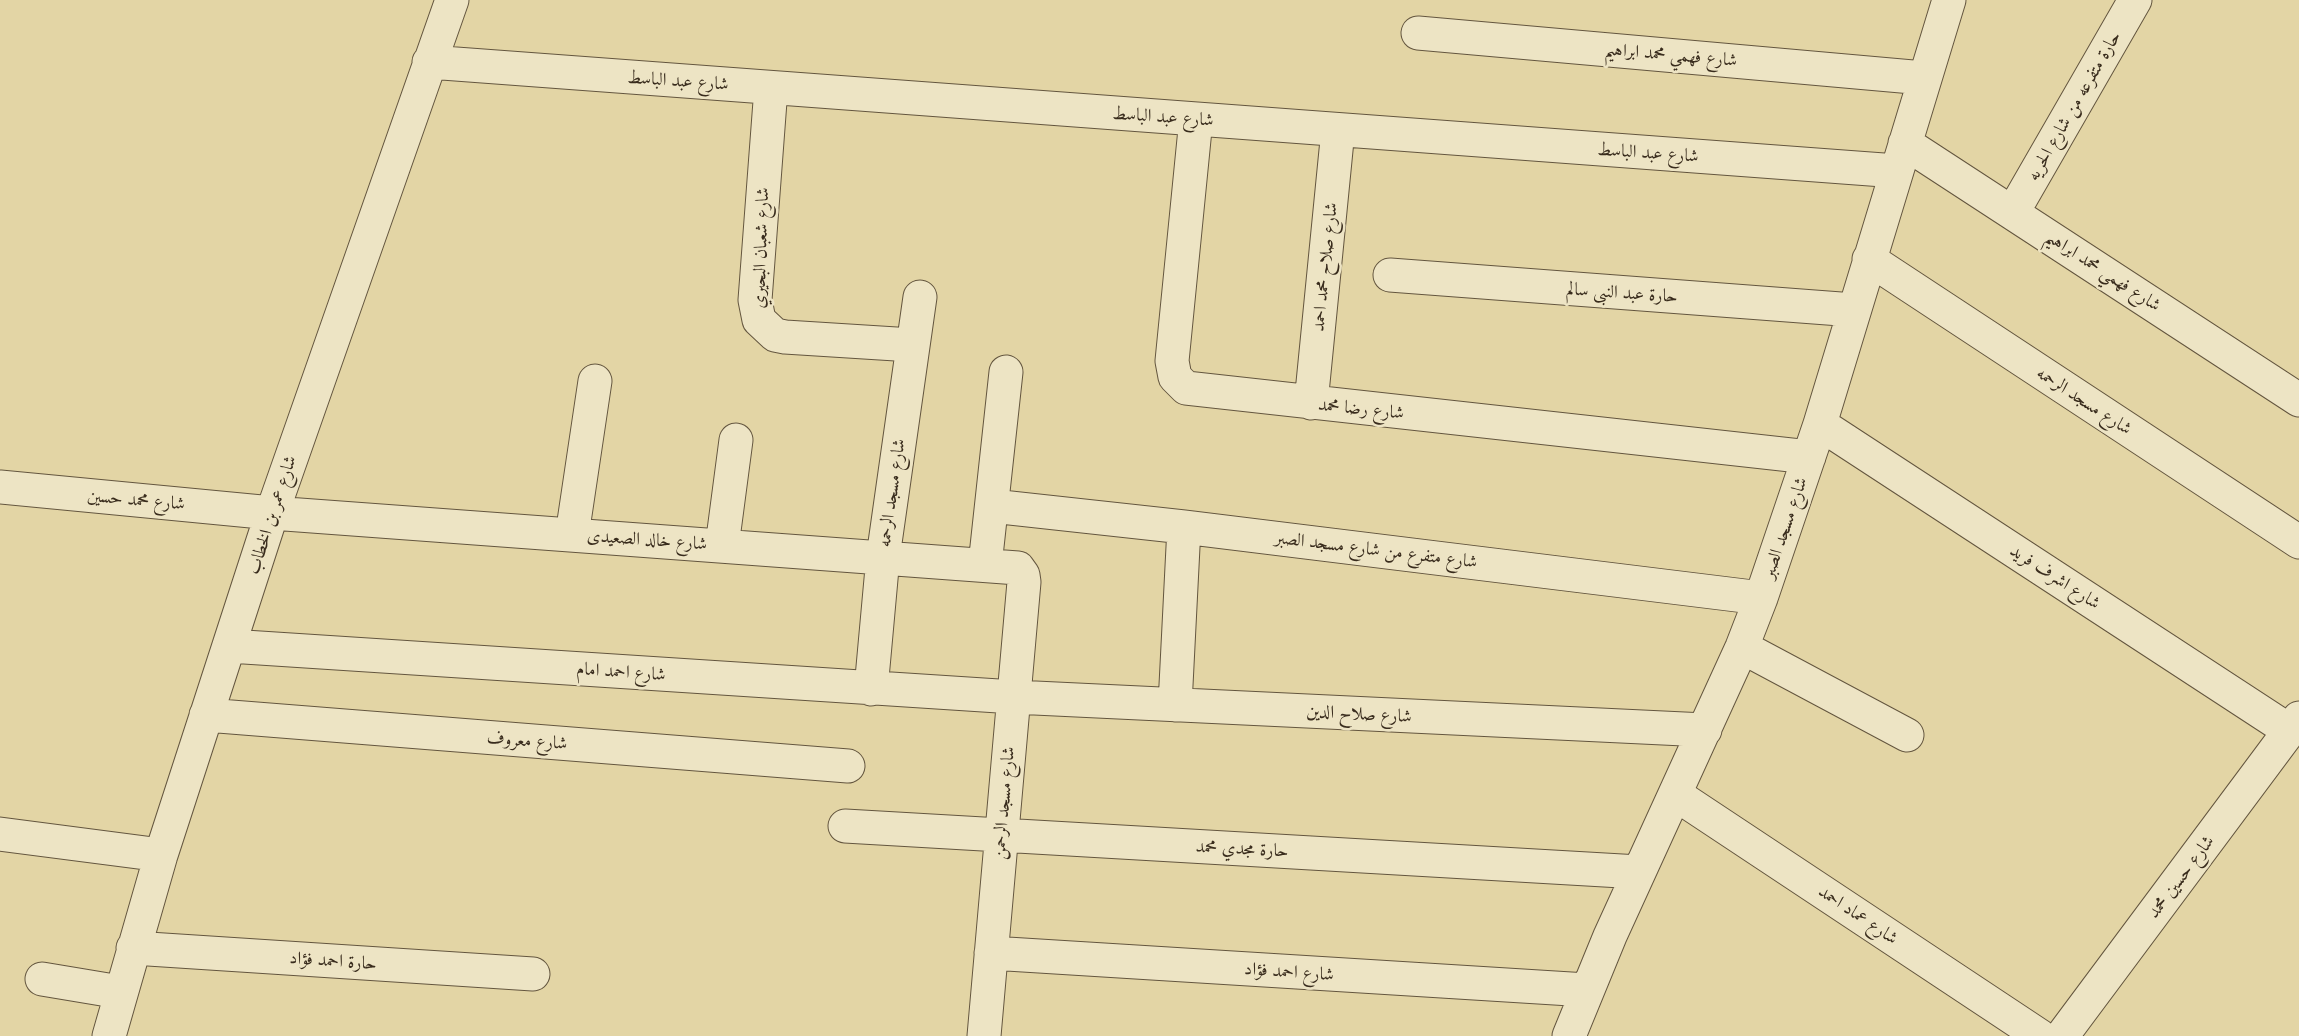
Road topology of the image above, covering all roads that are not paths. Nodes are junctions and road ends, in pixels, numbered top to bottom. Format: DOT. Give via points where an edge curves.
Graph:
graph roads {
  1 [pos="452,0"];
  2 [pos="1949,0"];
  3 [pos="2135,0"];
  4 [pos="1418,33"];
  5 [pos="429,62"];
  6 [pos="1924,78"];
  7 [pos="771,88"];
  8 [pos="1196,119"];
  9 [pos="1338,130"];
  10 [pos="1901,157"];
  11 [pos="2013,212"];
  12 [pos="1869,259"];
  13 [pos="1390,276"];
  14 [pos="920,297"];
  15 [pos="1854,310"];
  16 [pos="912,345"];
  17 [pos="1006,372"];
  18 [pos="595,381"];
  19 [pos="2299,400"];
  20 [pos="1311,403"];
  21 [pos="1820,424"];
  22 [pos="736,440"];
  23 [pos="1809,457"];
  24 [pos="0,487"];
  25 [pos="992,506"];
  26 [pos="272,513"];
  27 [pos="1184,527"];
  28 [pos="572,535"];
  29 [pos="2299,542"];
  30 [pos="722,546"];
  31 [pos="883,557"];
  32 [pos="985,565"];
  33 [pos="1021,571"];
  34 [pos="1761,598"];
  35 [pos="229,646"];
  36 [pos="1742,647"];
  37 [pos="871,689"];
  38 [pos="1014,697"];
  39 [pos="1175,705"];
  40 [pos="206,716"];
  41 [pos="2294,724"];
  42 [pos="1705,730"];
  43 [pos="1907,735"];
  44 [pos="848,766"];
  45 [pos="1675,794"];
  46 [pos="845,826"];
  47 [pos="0,834"];
  48 [pos="1002,836"];
  49 [pos="160,855"];
  50 [pos="1639,872"];
  51 [pos="133,948"];
  52 [pos="991,953"];
  53 [pos="533,974"];
  54 [pos="42,979"];
  55 [pos="1587,990"];
  56 [pos="120,992"];
  57 [pos="109,1036"];
  58 [pos="984,1036"];
  59 [pos="1569,1036"];
  60 [pos="2040,1036"];
  61 [pos="2062,1036"];
  1 -- 5 [label="street, شارع عمر بن الخطاب"];
  2 -- 6 [label="street, شارع مسجد الصبر"];
  3 -- 11 [label="street, حارة متفرعه من شارع الحريه"];
  4 -- 6 [label="street, شارع فهمي محمد ابراهيم"];
  5 -- 7 [label="street, شارع عبد الباسط"];
  5 -- 26 [label="street, شارع عمر بن الخطاب"];
  6 -- 10 [label="street, شارع مسجد الصبر"];
  7 -- 8 [label="street, شارع عبد الباسط"];
  7 -- 16 [label="street, شارع شعبان البحيري" via="755,300 759,320 775,335 785,337"];
  8 -- 9 [label="street, شارع عبد الباسط"];
  8 -- 20 [label="street, شارع رضا محمد" via="1172,361 1175,377 1193,390"];
  9 -- 10 [label="street, شارع عبد الباسط"];
  9 -- 20 [label="street, شارع صلاح محمد احمد"];
  10 -- 11 [label="street, شارع فهمي محمد ابراهيم"];
  10 -- 12 [label="street, شارع مسجد الصبر"];
  11 -- 19 [label="street, شارع فهمي محمد ابراهيم"];
  12 -- 15 [label="street, شارع مسجد الصبر"];
  12 -- 29 [label="street, شارع مسجد الرحمه"];
  13 -- 15 [label="street, حارة عبد النبى سالم"];
  14 -- 16 [label="street, شارع مسجد الرحمه"];
  15 -- 21 [label="street, شارع مسجد الصبر"];
  16 -- 31 [label="street, شارع مسجد الرحمه"];
  17 -- 25 [label="street"];
  18 -- 28 [label="street"];
  20 -- 23 [label="street, شارع رضا محمد"];
  21 -- 23 [label="street, شارع مسجد الصبر"];
  21 -- 41 [label="street, شارع اشرف فريد"];
  22 -- 30 [label="street"];
  23 -- 34 [label="street, شارع مسجد الصبر"];
  24 -- 26 [label="street, شارع محمد حسين"];
  25 -- 27 [label="street, شارع متفرع من شارع مسجد الصبر"];
  25 -- 32 [label="street"];
  26 -- 28 [label="street, شارع خالد الصعيدى"];
  26 -- 35 [label="street, شارع عمر بن الخطاب"];
  27 -- 34 [label="street, شارع متفرع من شارع مسجد الصبر"];
  27 -- 39 [label="street"];
  28 -- 30 [label="street, شارع خالد الصعيدى"];
  30 -- 31 [label="street, شارع خالد الصعيدى"];
  31 -- 32 [label="street, شارع خالد الصعيدى"];
  31 -- 37 [label="street, شارع مسجد الرحمه"];
  32 -- 33 [label="street, شارع خالد الصعيدى"];
  33 -- 38 [label="street, شارع مسجد الرحمن" via="1024,578"];
  34 -- 36 [label="street, شارع مسجد الصبر"];
  35 -- 37 [label="street, شارع احمد امام"];
  35 -- 40 [label="street, شارع عمر بن الخطاب"];
  36 -- 42 [label="street, شارع مسجد الصبر"];
  36 -- 43 [label="street"];
  37 -- 38 [label="street, شارع احمد امام"];
  38 -- 39 [label="street, شارع صلاح الدين"];
  38 -- 48 [label="street, شارع مسجد الرحمن"];
  39 -- 42 [label="street, شارع صلاح الدين"];
  40 -- 44 [label="street, شارع معروف"];
  40 -- 49 [label="street, شارع عمر بن الخطاب"];
  41 -- 61 [label="street, شارع حسين محمد"];
  42 -- 45 [label="street, شارع مسجد الصبر"];
  45 -- 50 [label="street, شارع مسجد الصبر"];
  45 -- 60 [label="street, شارع عماد احمد"];
  46 -- 48 [label="street, حارة مجدي محمد"];
  47 -- 49 [label="street"];
  48 -- 50 [label="street, حارة مجدي محمد"];
  48 -- 52 [label="street, شارع مسجد الرحمن"];
  49 -- 51 [label="street, شارع عمر بن الخطاب"];
  50 -- 55 [label="street, شارع مسجد الصبر"];
  51 -- 53 [label="street, حارة احمد فؤاد"];
  51 -- 56 [label="street, شارع عمر بن الخطاب"];
  52 -- 55 [label="street, شارع احمد فؤاد"];
  52 -- 58 [label="street, شارع مسجد الرحمن"];
  54 -- 56 [label="street"];
  55 -- 59 [label="street, شارع مسجد الصبر"];
  56 -- 57 [label="street, شارع عمر بن الخطاب"];
}
